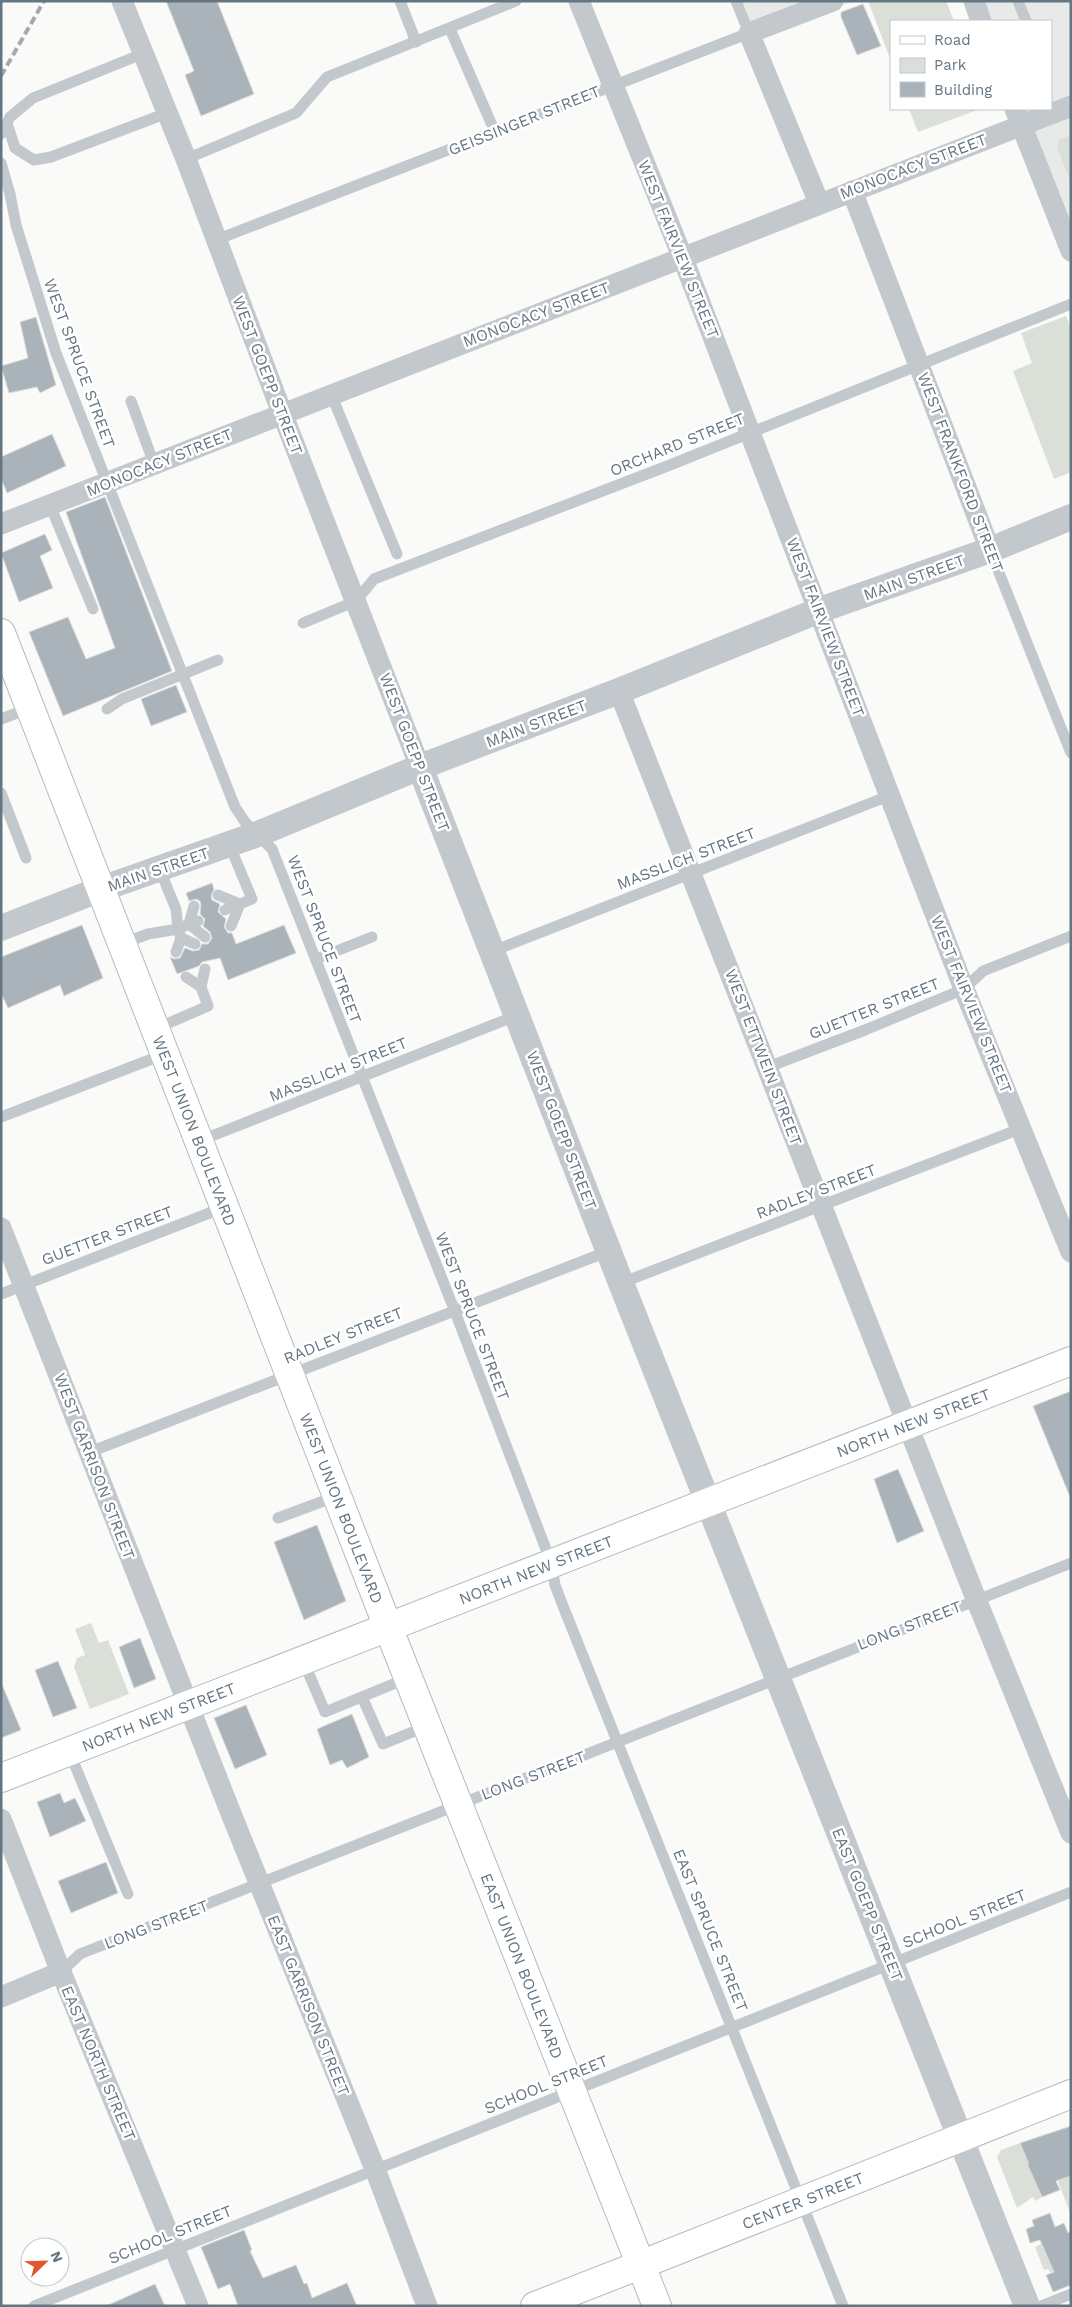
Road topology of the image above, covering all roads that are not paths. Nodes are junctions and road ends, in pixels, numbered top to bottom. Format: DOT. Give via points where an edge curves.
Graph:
graph roads {
  1 [pos="122,1"];
  2 [pos="400,1"];
  3 [pos="516,1"];
  4 [pos="579,1"];
  5 [pos="736,1"];
  6 [pos="833,1"];
  7 [pos="974,1"];
  8 [pos="1018,1"];
  9 [pos="981,20"];
  10 [pos="1026,20"];
  11 [pos="450,29"];
  12 [pos="749,33"];
  13 [pos="416,42"];
  14 [pos="142,54"];
  15 [pos="613,84"];
  16 [pos="1071,106"];
  17 [pos="1052,110"];
  18 [pos="1052,110"];
  19 [pos="167,113"];
  20 [pos="1018,117"];
  21 [pos="7,124"];
  22 [pos="495,132"];
  23 [pos="1,134"];
  24 [pos="186,159"];
  25 [pos="1,163"];
  26 [pos="852,191"];
  27 [pos="819,203"];
  28 [pos="216,240"];
  29 [pos="1071,251"];
  30 [pos="682,256"];
  31 [pos="1071,304"];
  32 [pos="919,364"];
  33 [pos="331,394"];
  34 [pos="131,401"];
  35 [pos="282,414"];
  36 [pos="750,432"];
  37 [pos="154,464"];
  38 [pos="107,483"];
  39 [pos="50,505"];
  40 [pos="1071,517"];
  41 [pos="1,524"];
  42 [pos="990,550"];
  43 [pos="397,554"];
  44 [pos="356,601"];
  45 [pos="92,609"];
  46 [pos="820,610"];
  47 [pos="303,623"];
  48 [pos="1,634"];
  49 [pos="218,660"];
  50 [pos="182,675"];
  51 [pos="619,691"];
  52 [pos="30,708"];
  53 [pos="107,709"];
  54 [pos="1,719"];
  55 [pos="1071,754"];
  56 [pos="420,767"];
  57 [pos="1,793"];
  58 [pos="891,795"];
  59 [pos="258,834"];
  60 [pos="229,844"];
  61 [pos="26,858"];
  62 [pos="160,868"];
  63 [pos="692,873"];
  64 [pos="101,889"];
  65 [pos="218,895"];
  66 [pos="240,904"];
  67 [pos="194,906"];
  68 [pos="225,910"];
  69 [pos="194,922"];
  70 [pos="231,926"];
  71 [pos="1,928"];
  72 [pos="180,933"];
  73 [pos="1071,936"];
  74 [pos="205,937"];
  75 [pos="372,937"];
  76 [pos="122,944"];
  77 [pos="195,944"];
  78 [pos="493,951"];
  79 [pos="176,952"];
  80 [pos="316,959"];
  81 [pos="205,969"];
  82 [pos="186,977"];
  83 [pos="200,987"];
  84 [pos="964,989"];
  85 [pos="518,1015"];
  86 [pos="155,1029"];
  87 [pos="165,1054"];
  88 [pos="768,1067"];
  89 [pos="362,1077"];
  90 [pos="1,1117"];
  91 [pos="1022,1128"];
  92 [pos="198,1142"];
  93 [pos="822,1206"];
  94 [pos="225,1207"];
  95 [pos="1,1228"];
  96 [pos="1069,1242"];
  97 [pos="609,1250"];
  98 [pos="621,1283"];
  99 [pos="24,1285"];
  100 [pos="1,1294"];
  101 [pos="454,1309"];
  102 [pos="1071,1361"];
  103 [pos="290,1374"];
  104 [pos="907,1424"];
  105 [pos="90,1452"];
  106 [pos="337,1496"];
  107 [pos="709,1503"];
  108 [pos="278,1518"];
  109 [pos="1071,1563"];
  110 [pos="552,1565"];
  111 [pos="976,1599"];
  112 [pos="388,1627"];
  113 [pos="303,1660"];
  114 [pos="778,1677"];
  115 [pos="408,1678"];
  116 [pos="362,1697"];
  117 [pos="189,1704"];
  118 [pos="427,1726"];
  119 [pos="617,1742"];
  120 [pos="69,1751"];
  121 [pos="1,1778"];
  122 [pos="458,1804"];
  123 [pos="1,1819"];
  124 [pos="1071,1833"];
  125 [pos="260,1884"];
  126 [pos="1071,1892"];
  127 [pos="128,1894"];
  128 [pos="892,1964"];
  129 [pos="61,1972"];
  130 [pos="1,1997"];
  131 [pos="732,2028"];
  132 [pos="572,2092"];
  133 [pos="1071,2094"];
  134 [pos="960,2139"];
  135 [pos="375,2169"];
  136 [pos="801,2201"];
  137 [pos="176,2248"];
  138 [pos="640,2265"];
  139 [pos="1071,2294"];
  140 [pos="34,2306"];
  141 [pos="198,2306"];
  142 [pos="427,2306"];
  143 [pos="535,2306"];
  144 [pos="657,2306"];
  145 [pos="843,2306"];
  146 [pos="1027,2306"];
  147 [pos="1042,2306"];
  1 -- 14 [label="street, WEST GOEPP STREET"];
  2 -- 13 [label="lane"];
  3 -- 11 [label="lane"];
  4 -- 15 [label="street, WEST FAIRVIEW STREET"];
  5 -- 12 [label="lane"];
  6 -- 12 [label="street, GEISSINGER STREET"];
  7 -- 9 [label="street"];
  8 -- 10 [label="lane"];
  11 -- 13 [label="lane"];
  11 -- 22 [label="lane"];
  12 -- 15 [label="lane, GEISSINGER STREET"];
  12 -- 27 [label="street"];
  13 -- 24 [label="lane" via="328,77 296,112"];
  14 -- 19 [label="street, WEST GOEPP STREET"];
  14 -- 21 [label="lane" via="33,98 10,117"];
  15 -- 22 [label="lane, GEISSINGER STREET"];
  15 -- 30 [label="street, WEST FAIRVIEW STREET"];
  16 -- 17 [label="street, MONOCACY STREET"];
  18 -- 20 [label="street, MONOCACY STREET"];
  19 -- 21 [label="lane" via="34,160 15,148"];
  19 -- 24 [label="street, WEST GOEPP STREET"];
  20 -- 26 [label="street, MONOCACY STREET"];
  20 -- 29 [label="street"];
  21 -- 23 [label="lane"];
  22 -- 28 [label="lane, GEISSINGER STREET"];
  24 -- 28 [label="street, WEST GOEPP STREET"];
  25 -- 38 [label="lane, WEST SPRUCE STREET" via="16,225 56,353"];
  26 -- 27 [label="street, MONOCACY STREET"];
  26 -- 32 [label="street, WEST FRANKFORD STREET"];
  27 -- 30 [label="street, MONOCACY STREET"];
  28 -- 35 [label="street, WEST GOEPP STREET"];
  30 -- 33 [label="street, MONOCACY STREET"];
  30 -- 36 [label="street, WEST FAIRVIEW STREET"];
  31 -- 32 [label="lane, ORCHARD STREET"];
  32 -- 36 [label="lane, ORCHARD STREET"];
  32 -- 42 [label="street, WEST FRANKFORD STREET"];
  33 -- 35 [label="street, MONOCACY STREET"];
  33 -- 43 [label="lane"];
  34 -- 37 [label="lane"];
  35 -- 37 [label="street, MONOCACY STREET"];
  35 -- 44 [label="street, WEST GOEPP STREET"];
  36 -- 44 [label="lane, ORCHARD STREET" via="374,579"];
  36 -- 46 [label="street, WEST FAIRVIEW STREET"];
  37 -- 38 [label="street, MONOCACY STREET"];
  38 -- 39 [label="street, MONOCACY STREET"];
  38 -- 50 [label="lane, WEST SPRUCE STREET"];
  39 -- 41 [label="street, MONOCACY STREET"];
  39 -- 45 [label="lane"];
  40 -- 42 [label="street, MAIN STREET"];
  42 -- 46 [label="street, MAIN STREET"];
  42 -- 55 [label="lane, WEST FRANKFORD STREET"];
  44 -- 47 [label="lane, ORCHARD STREET"];
  44 -- 56 [label="street, WEST GOEPP STREET"];
  46 -- 51 [label="street, MAIN STREET"];
  46 -- 58 [label="street, WEST FAIRVIEW STREET"];
  48 -- 52 [label="main road, WEST UNION BOULEVARD"];
  49 -- 50 [label="lane"];
  50 -- 53 [label="lane" via="122,699"];
  50 -- 59 [label="lane, WEST SPRUCE STREET" via="235,807"];
  51 -- 56 [label="street, MAIN STREET"];
  51 -- 63 [label="street, WEST ETTWEIN STREET"];
  52 -- 54 [label="lane"];
  52 -- 64 [label="main road, WEST UNION BOULEVARD"];
  56 -- 59 [label="street, MAIN STREET"];
  56 -- 78 [label="street, WEST GOEPP STREET"];
  57 -- 61 [label="lane"];
  58 -- 63 [label="lane, MASSLICH STREET"];
  58 -- 84 [label="street, WEST FAIRVIEW STREET"];
  59 -- 60 [label="street, MAIN STREET"];
  59 -- 80 [label="lane, WEST SPRUCE STREET" via="272,849"];
  60 -- 62 [label="street, MAIN STREET"];
  60 -- 66 [label="lane" via="252,899"];
  62 -- 64 [label="street, MAIN STREET"];
  62 -- 72 [label="lane" via="176,909"];
  63 -- 78 [label="lane, MASSLICH STREET"];
  63 -- 88 [label="street, WEST ETTWEIN STREET"];
  64 -- 71 [label="street, MAIN STREET"];
  64 -- 76 [label="main road, WEST UNION BOULEVARD"];
  65 -- 66 [label="lane"];
  66 -- 68 [label="lane"];
  66 -- 70 [label="lane"];
  67 -- 69 [label="lane"];
  69 -- 72 [label="lane"];
  69 -- 74 [label="lane"];
  72 -- 76 [label="lane" via="148,934"];
  72 -- 77 [label="lane"];
  72 -- 79 [label="lane"];
  73 -- 84 [label="lane, GUETTER STREET" via="983,971"];
  75 -- 80 [label="lane"];
  76 -- 86 [label="main road, WEST UNION BOULEVARD"];
  78 -- 85 [label="street, WEST GOEPP STREET"];
  80 -- 89 [label="lane, WEST SPRUCE STREET"];
  81 -- 83 [label="lane"];
  82 -- 83 [label="lane"];
  83 -- 86 [label="lane" via="208,1006"];
  84 -- 88 [label="lane, GUETTER STREET"];
  84 -- 91 [label="street, WEST FAIRVIEW STREET"];
  85 -- 89 [label="lane, MASSLICH STREET"];
  85 -- 97 [label="street, WEST GOEPP STREET"];
  86 -- 87 [label="main road, WEST UNION BOULEVARD"];
  87 -- 90 [label="lane"];
  87 -- 92 [label="main road, WEST UNION BOULEVARD"];
  88 -- 93 [label="street, WEST ETTWEIN STREET"];
  89 -- 92 [label="lane, MASSLICH STREET"];
  89 -- 101 [label="lane, WEST SPRUCE STREET"];
  91 -- 93 [label="lane, RADLEY STREET"];
  91 -- 96 [label="street, WEST FAIRVIEW STREET"];
  92 -- 94 [label="main road, WEST UNION BOULEVARD"];
  93 -- 98 [label="lane, RADLEY STREET"];
  93 -- 104 [label="street, WEST ETTWEIN STREET"];
  94 -- 99 [label="lane, GUETTER STREET"];
  94 -- 103 [label="main road, WEST UNION BOULEVARD"];
  95 -- 99 [label="street, WEST GARRISON STREET"];
  97 -- 98 [label="street, WEST GOEPP STREET"];
  97 -- 101 [label="lane, RADLEY STREET"];
  98 -- 107 [label="street, WEST GOEPP STREET"];
  99 -- 100 [label="lane, GUETTER STREET"];
  99 -- 105 [label="street, WEST GARRISON STREET"];
  101 -- 103 [label="lane, RADLEY STREET"];
  101 -- 110 [label="lane, WEST SPRUCE STREET"];
  102 -- 104 [label="main road, NORTH NEW STREET"];
  103 -- 105 [label="lane, RADLEY STREET"];
  103 -- 106 [label="main road, WEST UNION BOULEVARD"];
  104 -- 107 [label="main road, NORTH NEW STREET"];
  104 -- 111 [label="street, WEST ETTWEIN STREET"];
  105 -- 117 [label="street, WEST GARRISON STREET"];
  106 -- 108 [label="lane"];
  106 -- 112 [label="main road, WEST UNION BOULEVARD"];
  107 -- 110 [label="main road, NORTH NEW STREET"];
  107 -- 114 [label="street, EAST GOEPP STREET"];
  109 -- 111 [label="lane, LONG STREET"];
  110 -- 112 [label="main road, NORTH NEW STREET"];
  110 -- 119 [label="lane, EAST SPRUCE STREET" via="555,1585"];
  111 -- 114 [label="lane, LONG STREET"];
  111 -- 124 [label="street, WEST ETTWEIN STREET"];
  112 -- 113 [label="main road, NORTH NEW STREET"];
  112 -- 115 [label="main road, EAST UNION BOULEVARD"];
  113 -- 116 [label="lane" via="325,1712"];
  113 -- 117 [label="main road, NORTH NEW STREET"];
  114 -- 119 [label="lane, LONG STREET"];
  114 -- 128 [label="street, EAST GOEPP STREET"];
  115 -- 116 [label="lane"];
  115 -- 118 [label="main road, EAST UNION BOULEVARD"];
  116 -- 118 [label="lane" via="383,1744"];
  117 -- 120 [label="main road, NORTH NEW STREET"];
  117 -- 125 [label="street, EAST GARRISON STREET"];
  118 -- 122 [label="main road, EAST UNION BOULEVARD"];
  119 -- 122 [label="lane, LONG STREET"];
  119 -- 131 [label="lane, EAST SPRUCE STREET"];
  120 -- 121 [label="main road, NORTH NEW STREET"];
  120 -- 127 [label="lane"];
  122 -- 125 [label="lane, LONG STREET"];
  122 -- 132 [label="main road, EAST UNION BOULEVARD"];
  123 -- 129 [label="street, EAST NORTH STREET"];
  125 -- 129 [label="lane, LONG STREET" via="80,1954"];
  125 -- 135 [label="street, EAST GARRISON STREET"];
  126 -- 128 [label="lane, SCHOOL STREET"];
  128 -- 131 [label="lane, SCHOOL STREET"];
  128 -- 134 [label="street, EAST GOEPP STREET"];
  129 -- 130 [label="street, LONG STREET"];
  129 -- 137 [label="street, EAST NORTH STREET"];
  131 -- 132 [label="lane, SCHOOL STREET"];
  131 -- 136 [label="lane, EAST SPRUCE STREET"];
  132 -- 135 [label="lane, SCHOOL STREET"];
  132 -- 138 [label="main road, EAST UNION BOULEVARD"];
  133 -- 134 [label="main road, CENTER STREET"];
  134 -- 136 [label="main road, CENTER STREET"];
  134 -- 146 [label="street, EAST GOEPP STREET"];
  135 -- 137 [label="lane, SCHOOL STREET"];
  135 -- 142 [label="street, EAST GARRISON STREET"];
  136 -- 138 [label="main road, CENTER STREET"];
  136 -- 145 [label="lane, EAST SPRUCE STREET"];
  137 -- 140 [label="lane, SCHOOL STREET"];
  137 -- 141 [label="street, EAST NORTH STREET"];
  138 -- 143 [label="main road, CENTER STREET"];
  138 -- 144 [label="main road, EAST UNION BOULEVARD"];
  139 -- 147 [label="lane"];
}
